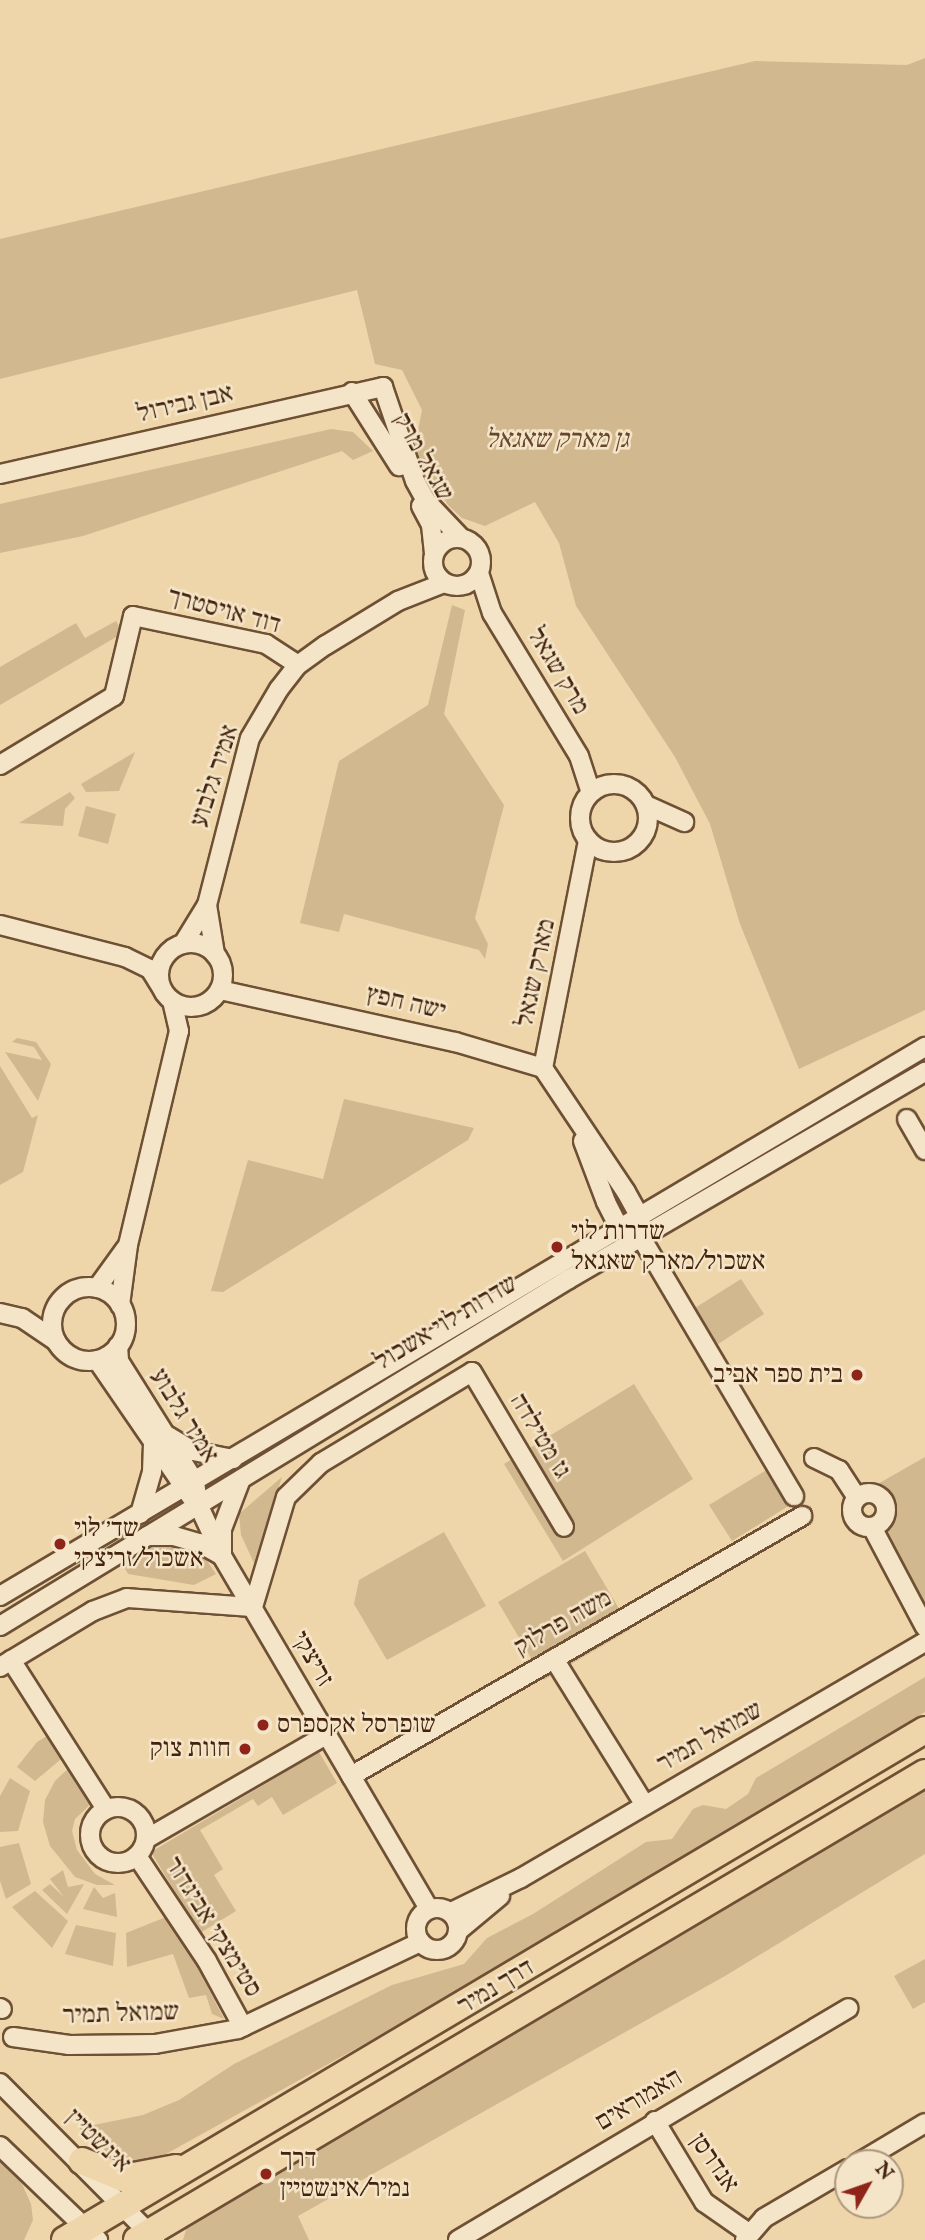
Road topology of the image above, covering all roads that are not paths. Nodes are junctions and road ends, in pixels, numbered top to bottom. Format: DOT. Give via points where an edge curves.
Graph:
graph roads {
  1 [pos="383,387"];
  2 [pos="352,392"];
  3 [pos="0,474"];
  4 [pos="461,538"];
  5 [pos="433,557"];
  6 [pos="479,573"];
  7 [pos="450,585"];
  8 [pos="398,601"];
  9 [pos="492,613"];
  10 [pos="298,665"];
  11 [pos="579,756"];
  12 [pos="0,765"];
  13 [pos="610,783"];
  14 [pos="592,792"];
  15 [pos="652,814"];
  16 [pos="684,822"];
  17 [pos="588,840"];
  18 [pos="608,852"];
  19 [pos="581,889"];
  20 [pos="207,905"];
  21 [pos="0,925"];
  22 [pos="178,946"];
  23 [pos="215,954"];
  24 [pos="125,957"];
  25 [pos="221,981"];
  26 [pos="167,994"];
  27 [pos="200,1006"];
  28 [pos="178,1031"];
  29 [pos="925,1047"];
  30 [pos="543,1068"];
  31 [pos="925,1072"];
  32 [pos="907,1119"];
  33 [pos="578,1125"];
  34 [pos="925,1150"];
  35 [pos="640,1217"];
  36 [pos="620,1228"];
  37 [pos="642,1240"];
  38 [pos="128,1245"];
  39 [pos="97,1288"];
  40 [pos="58,1304"];
  41 [pos="120,1304"];
  42 [pos="0,1312"];
  43 [pos="22,1318"];
  44 [pos="56,1340"];
  45 [pos="118,1346"];
  46 [pos="97,1360"];
  47 [pos="159,1438"];
  48 [pos="814,1458"];
  49 [pos="233,1460"];
  50 [pos="242,1477"];
  51 [pos="188,1486"];
  52 [pos="794,1496"];
  53 [pos="857,1498"];
  54 [pos="198,1504"];
  55 [pos="140,1514"];
  56 [pos="802,1516"];
  57 [pos="564,1527"];
  58 [pos="872,1527"];
  59 [pos="143,1536"];
  60 [pos="222,1556"];
  61 [pos="0,1596"];
  62 [pos="253,1607"];
  63 [pos="0,1626"];
  64 [pos="925,1627"];
  65 [pos="925,1642"];
  66 [pos="554,1659"];
  67 [pos="6,1664"];
  68 [pos="925,1731"];
  69 [pos="326,1735"];
  70 [pos="925,1773"];
  71 [pos="351,1776"];
  72 [pos="645,1805"];
  73 [pos="106,1809"];
  74 [pos="146,1839"];
  75 [pos="137,1856"];
  76 [pos="522,1878"];
  77 [pos="429,1909"];
  78 [pos="451,1912"];
  79 [pos="458,1931"];
  80 [pos="420,1942"];
  81 [pos="848,2008"];
  82 [pos="243,2027"];
  83 [pos="13,2037"];
  84 [pos="0,2082"];
  85 [pos="655,2120"];
  86 [pos="925,2123"];
  87 [pos="0,2146"];
  88 [pos="881,2149"];
  89 [pos="82,2161"];
  90 [pos="191,2166"];
  91 [pos="834,2177"];
  92 [pos="125,2204"];
  93 [pos="741,2235"];
  94 [pos="83,2236"];
  95 [pos="154,2238"];
  96 [pos="458,2240"];
  1 -- 2 [label="street, אבן גבירול"];
  1 -- 4 [label="street, שגאל מרק" via="415,481 426,501"];
  2 -- 3 [label="street, אבן גבירול"];
  2 -- 5 [label="street, שגאל מרק" via="383,436 431,525"];
  4 -- 5 [label="street" via="445,541"];
  4 -- 6 [label="street" via="478,549"];
  5 -- 7 [label="street"];
  5 -- 8 [label="street, אמיר גלבוע"];
  6 -- 7 [label="street" via="470,583"];
  6 -- 9 [label="street, מרק שגאל"];
  7 -- 8 [label="street, אמיר גלבוע"];
  7 -- 9 [label="street, מרק שגאל"];
  8 -- 10 [label="street, אמיר גלבוע"];
  9 -- 11 [label="street, מרק שגאל"];
  10 -- 12 [label="street, דוד אויסטרך" via="266,644 133,616 114,696"];
  10 -- 20 [label="street, אמיר גלבוע" via="250,738"];
  11 -- 13 [label="street, מרק שגאל"];
  11 -- 14 [label="street, מרק שגאל"];
  13 -- 14 [label="street"];
  13 -- 15 [label="street" via="632,788"];
  14 -- 17 [label="street" via="579,819"];
  15 -- 16 [label="street"];
  15 -- 18 [label="street" via="643,836 631,848"];
  17 -- 18 [label="street"];
  17 -- 19 [label="street"];
  18 -- 19 [label="street"];
  19 -- 30 [label="street, מארק שגאל"];
  20 -- 22 [label="street, אמיר גלבוע"];
  20 -- 23 [label="street, אמיר גלבוע"];
  21 -- 24 [label="street"];
  22 -- 23 [label="street" via="197,943"];
  22 -- 24 [label="street"];
  22 -- 26 [label="street" via="160,967"];
  23 -- 25 [label="street"];
  24 -- 26 [label="street" via="150,969"];
  25 -- 27 [label="street"];
  25 -- 30 [label="street, ישה חפץ"];
  26 -- 27 [label="street"];
  26 -- 28 [label="street"];
  27 -- 28 [label="street"];
  28 -- 38 [label="street"];
  29 -- 35 [label="street, שדרות לוי אשכול"];
  30 -- 33 [label="street"];
  31 -- 37 [label="street, שדרות לוי אשכול"];
  32 -- 34 [label="street"];
  33 -- 35 [label="street"];
  33 -- 36 [label="street"];
  35 -- 36 [label="street, שדרות לוי אשכול"];
  35 -- 37 [label="street"];
  36 -- 37 [label="street"];
  36 -- 49 [label="street, שדרות לוי אשכול"];
  37 -- 50 [label="street, שדרות לוי אשכול"];
  37 -- 52 [label="street"];
  38 -- 39 [label="street"];
  38 -- 41 [label="street"];
  39 -- 40 [label="street" via="74,1291"];
  39 -- 41 [label="street"];
  40 -- 43 [label="street"];
  40 -- 44 [label="street" via="52,1326"];
  41 -- 45 [label="street" via="125,1321"];
  42 -- 43 [label="street"];
  43 -- 44 [label="street"];
  44 -- 46 [label="street" via="73,1357"];
  45 -- 46 [label="street"];
  45 -- 47 [label="street, אמיר גלבוע" via="120,1361"];
  46 -- 47 [label="street, אמיר גלבוע"];
  47 -- 49 [label="street"];
  47 -- 51 [label="street, אמיר גלבוע"];
  47 -- 55 [label="street"];
  48 -- 53 [label="street" via="839,1469"];
  49 -- 51 [label="street, שדרות לוי אשכול"];
  50 -- 54 [label="street, שדרות לוי אשכול"];
  50 -- 60 [label="street" via="222,1529"];
  51 -- 54 [label="street, אמיר גלבוע"];
  51 -- 55 [label="street, שדרות לוי אשכול"];
  53 -- 58 [label="street" via="852,1507 854,1518"];
  53 -- 58 [label="street" via="873,1494 885,1505 881,1521"];
  54 -- 59 [label="street, שדרות לוי אשכול"];
  54 -- 60 [label="street, זריצקי"];
  55 -- 61 [label="street, שדרות לוי אשכול"];
  56 -- 66 [label="street, משה פרלוק"];
  57 -- 62 [label="street, גז מטילדה" via="472,1372 321,1463 286,1497"];
  58 -- 64 [label="street"];
  59 -- 60 [label="street" via="199,1542"];
  59 -- 63 [label="street, שדרות לוי אשכול"];
  60 -- 62 [label="street, זריצקי"];
  62 -- 67 [label="street" via="127,1598 93,1611"];
  62 -- 69 [label="street, זריצקי"];
  65 -- 72 [label="street, שמואל תמיר"];
  66 -- 71 [label="street, משה פרלוק"];
  66 -- 72 [label="street"];
  67 -- 73 [label="street"];
  68 -- 90 [label="highway, דרך נמיר"];
  69 -- 71 [label="street, זריצקי"];
  69 -- 74 [label="street"];
  70 -- 95 [label="highway, דרך נמיר" via="198,2203"];
  71 -- 77 [label="street, זריצקי"];
  72 -- 76 [label="street, שמואל תמיר"];
  73 -- 74 [label="street, סטימצקי אביגדור" via="122,1807 136,1813 145,1826"];
  73 -- 75 [label="street, סטימצקי אביגדור" via="90,1829 93,1849 113,1863"];
  74 -- 75 [label="street, סטימצקי אביגדור"];
  75 -- 82 [label="street, סטימצקי אביגדור" via="207,1961"];
  76 -- 78 [label="street, שמואל תמיר"];
  76 -- 79 [label="street, שמואל תמיר"];
  77 -- 78 [label="street"];
  77 -- 80 [label="street" via="416,1923"];
  78 -- 79 [label="street"];
  79 -- 80 [label="street" via="453,1944 440,1950"];
  80 -- 82 [label="street, שמואל תמיר"];
  81 -- 85 [label="street, האמוראים"];
  82 -- 83 [label="street, שמואל תמיר" via="155,2044 69,2045"];
  84 -- 89 [label="street, אינשטיין"];
  85 -- 93 [label="street, אנדרסן" via="705,2202"];
  85 -- 96 [label="street, האמוראים"];
  86 -- 88 [label="street"];
  87 -- 94 [label="street"];
  89 -- 90 [label="highway" via="123,2178"];
  89 -- 92 [label="street, אינשטיין"];
  90 -- 92 [label="highway, דרך נמיר"];
  91 -- 93 [label="street" via="760,2212"];
  92 -- 94 [label="highway, דרך נמיר"];
  92 -- 95 [label="street, אינשטיין"];
}
